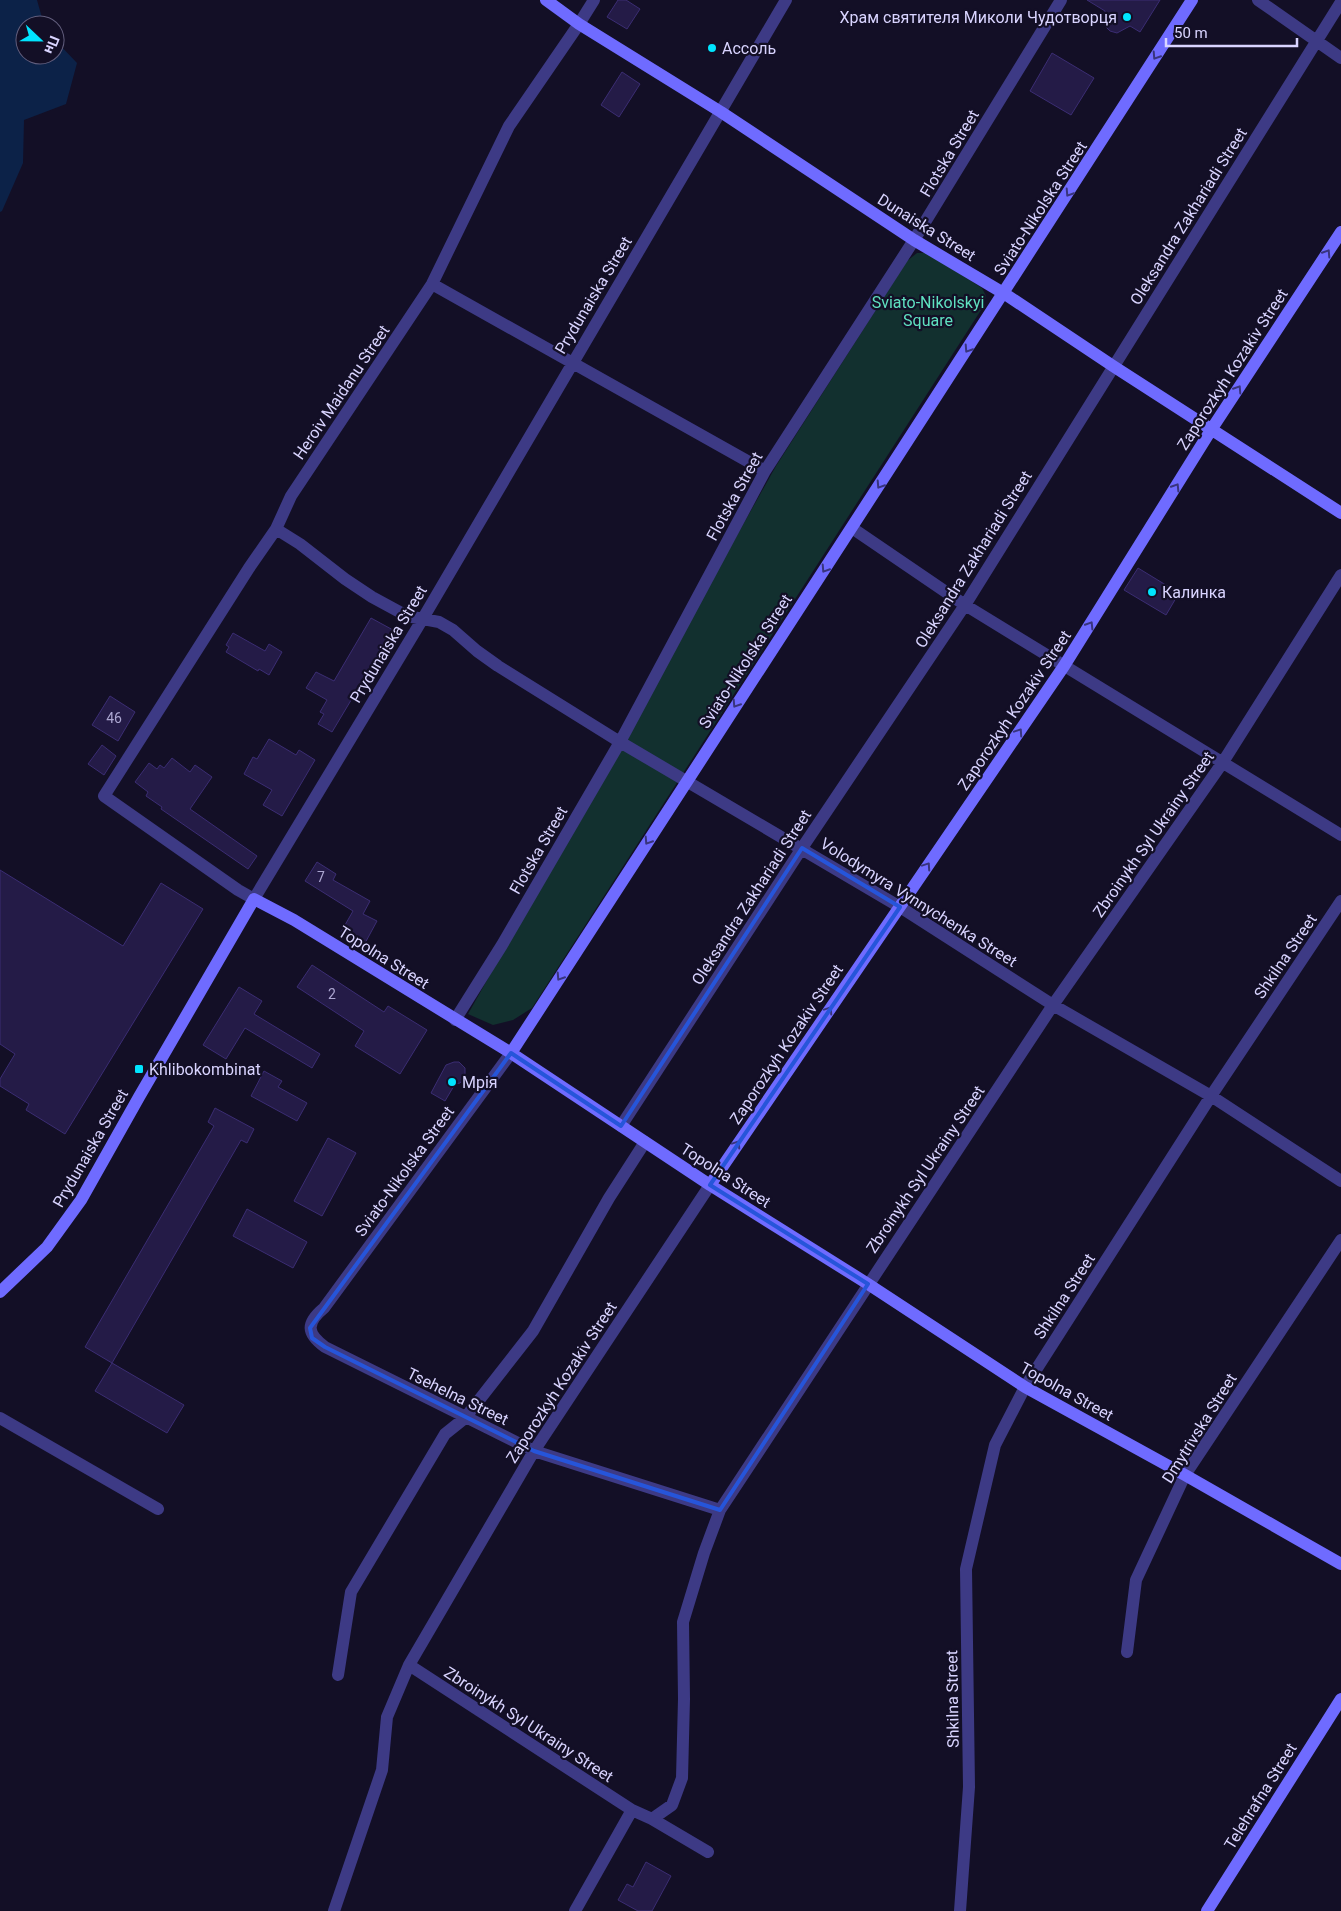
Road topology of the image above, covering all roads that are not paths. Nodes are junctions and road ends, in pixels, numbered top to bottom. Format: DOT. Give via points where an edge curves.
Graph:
graph roads {
  1 [pos="546,0"];
  2 [pos="594,0"];
  3 [pos="786,0"];
  4 [pos="1061,0"];
  5 [pos="1192,0"];
  6 [pos="1258,0"];
  7 [pos="1341,2"];
  8 [pos="579,24"];
  9 [pos="1316,41"];
  10 [pos="1341,58"];
  11 [pos="721,112"];
  12 [pos="1341,232"];
  13 [pos="914,240"];
  14 [pos="432,284"];
  15 [pos="1004,294"];
  16 [pos="572,363"];
  17 [pos="1113,366"];
  18 [pos="1211,430"];
  19 [pos="765,471"];
  20 [pos="1341,514"];
  21 [pos="852,528"];
  22 [pos="276,529"];
  23 [pos="1341,574"];
  24 [pos="964,605"];
  25 [pos="422,620"];
  26 [pos="1064,666"];
  27 [pos="620,742"];
  28 [pos="1223,762"];
  29 [pos="686,780"];
  30 [pos="104,796"];
  31 [pos="1341,835"];
  32 [pos="802,848"];
  33 [pos="254,900"];
  34 [pos="1341,901"];
  35 [pos="900,907"];
  36 [pos="1053,1005"];
  37 [pos="455,1020"];
  38 [pos="511,1053"];
  39 [pos="1211,1096"];
  40 [pos="621,1126"];
  41 [pos="646,1142"];
  42 [pos="1341,1182"];
  43 [pos="710,1185"];
  44 [pos="1341,1240"];
  45 [pos="868,1284"];
  46 [pos="0,1292"];
  47 [pos="310,1328"];
  48 [pos="1025,1387"];
  49 [pos="0,1418"];
  50 [pos="466,1418"];
  51 [pos="534,1451"];
  52 [pos="1186,1475"];
  53 [pos="158,1509"];
  54 [pos="720,1510"];
  55 [pos="1341,1564"];
  56 [pos="1127,1652"];
  57 [pos="409,1665"];
  58 [pos="338,1675"];
  59 [pos="1341,1699"];
  60 [pos="632,1810"];
  61 [pos="652,1820"];
  62 [pos="708,1852"];
  63 [pos="334,1911"];
  64 [pos="575,1911"];
  65 [pos="960,1911"];
  66 [pos="1206,1911"];
  1 -- 8 [label="main road, Dunaiska Street"];
  2 -- 8 [label="street, Heroiv Maidanu Street"];
  3 -- 11 [label="street, Prydunaiska Street"];
  4 -- 13 [label="street, Flotska Street"];
  5 -- 15 [label="main road, Sviato-Nikolska Street, one-way"];
  6 -- 9 [label="street"];
  7 -- 9 [label="street, Oleksandra Zakhariadi Street"];
  8 -- 11 [label="main road, Dunaiska Street"];
  8 -- 14 [label="street, Heroiv Maidanu Street" via="510,126"];
  9 -- 10 [label="street"];
  9 -- 17 [label="street, Oleksandra Zakhariadi Street"];
  11 -- 13 [label="main road, Dunaiska Street"];
  11 -- 16 [label="street, Prydunaiska Street"];
  18 -- 12 [label="main road, Zaporozkyh Kozakiv Street, one-way"];
  13 -- 15 [label="main road, Dunaiska Street"];
  13 -- 19 [label="street, Flotska Street"];
  14 -- 16 [label="street"];
  14 -- 22 [label="street, Heroiv Maidanu Street" via="291,496"];
  15 -- 17 [label="main road, Dunaiska Street"];
  15 -- 21 [label="main road, Sviato-Nikolska Street, one-way"];
  16 -- 19 [label="street"];
  16 -- 25 [label="street, Prydunaiska Street"];
  17 -- 18 [label="main road, Dunaiska Street"];
  17 -- 24 [label="street, Oleksandra Zakhariadi Street"];
  18 -- 20 [label="main road, Dunaiska Street"];
  26 -- 18 [label="main road, Zaporozkyh Kozakiv Street, one-way"];
  19 -- 27 [label="street, Flotska Street"];
  21 -- 24 [label="street"];
  21 -- 29 [label="main road, Sviato-Nikolska Street, one-way"];
  22 -- 25 [label="street, Volodymyra Vynnychenka Street" via="372,598 395,611"];
  22 -- 30 [label="street, Heroiv Maidanu Street"];
  23 -- 28 [label="street, Zbroinykh Syl Ukrainy Street"];
  24 -- 26 [label="street"];
  24 -- 32 [label="street, Oleksandra Zakhariadi Street"];
  25 -- 27 [label="street, Volodymyra Vynnychenka Street" via="439,622 453,630 487,659"];
  25 -- 33 [label="street, Prydunaiska Street"];
  26 -- 28 [label="street"];
  35 -- 26 [label="main road, Zaporozkyh Kozakiv Street, one-way"];
  27 -- 29 [label="street, Volodymyra Vynnychenka Street"];
  27 -- 37 [label="street, Flotska Street"];
  28 -- 31 [label="street"];
  28 -- 36 [label="street, Zbroinykh Syl Ukrainy Street"];
  29 -- 32 [label="street, Volodymyra Vynnychenka Street"];
  29 -- 38 [label="main road, Sviato-Nikolska Street, one-way"];
  30 -- 33 [label="street, Topolna Street"];
  32 -- 35 [label="street, Volodymyra Vynnychenka Street"];
  32 -- 40 [label="street, Oleksandra Zakhariadi Street"];
  33 -- 37 [label="main road, Topolna Street" via="294,920"];
  33 -- 46 [label="main road, Prydunaiska Street" via="142,1090 82,1200 48,1247"];
  34 -- 39 [label="street, Shkilna Street"];
  35 -- 36 [label="street, Volodymyra Vynnychenka Street"];
  43 -- 35 [label="main road, Zaporozkyh Kozakiv Street, one-way"];
  36 -- 39 [label="street, Volodymyra Vynnychenka Street"];
  36 -- 45 [label="street, Zbroinykh Syl Ukrainy Street"];
  37 -- 38 [label="main road, Topolna Street"];
  38 -- 40 [label="main road, Topolna Street"];
  38 -- 47 [label="street, Sviato-Nikolska Street" via="315,1316"];
  39 -- 42 [label="street, Volodymyra Vynnychenka Street"];
  39 -- 48 [label="street, Shkilna Street"];
  40 -- 41 [label="main road, Topolna Street"];
  41 -- 43 [label="main road, Topolna Street"];
  41 -- 50 [label="street" via="609,1198 533,1331"];
  43 -- 45 [label="main road, Topolna Street"];
  43 -- 51 [label="street, Zaporozkyh Kozakiv Street"];
  44 -- 52 [label="street, Dmytrivska Street"];
  45 -- 48 [label="main road, Topolna Street"];
  45 -- 54 [label="street, Zbroinykh Syl Ukrainy Street"];
  47 -- 50 [label="street, Tsehelna Street" via="312,1338 325,1347"];
  48 -- 52 [label="main road, Topolna Street"];
  48 -- 65 [label="street, Shkilna Street" via="994,1445 966,1569 969,1787"];
  49 -- 53 [label="street"];
  50 -- 51 [label="street, Tsehelna Street"];
  50 -- 58 [label="street" via="445,1434 351,1592"];
  51 -- 54 [label="street, Tsehelna Street"];
  51 -- 57 [label="street, Zaporozkyh Kozakiv Street"];
  52 -- 55 [label="main road, Topolna Street"];
  52 -- 56 [label="street, Dmytrivska Street" via="1136,1580"];
  54 -- 61 [label="street, Zbroinykh Syl Ukrainy Street" via="683,1622 682,1778 672,1805"];
  57 -- 60 [label="street, Zbroinykh Syl Ukrainy Street"];
  57 -- 63 [label="street, Zaporozkyh Kozakiv Street" via="387,1717 382,1770"];
  59 -- 66 [label="main road, Telehrafna Street"];
  60 -- 61 [label="street, Zbroinykh Syl Ukrainy Street"];
  60 -- 64 [label="street"];
  61 -- 62 [label="street, Zbroinykh Syl Ukrainy Street"];
}
